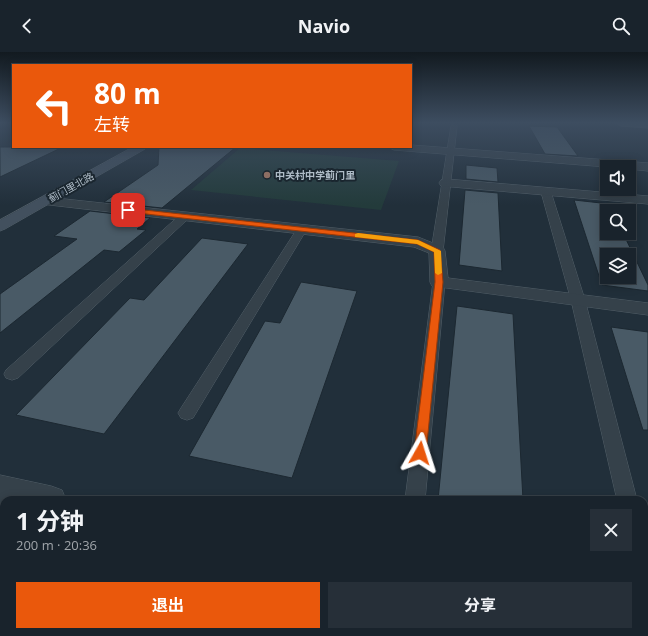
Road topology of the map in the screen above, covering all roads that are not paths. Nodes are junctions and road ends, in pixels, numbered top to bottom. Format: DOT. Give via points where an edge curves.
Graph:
graph roads {
  1 [pos="135,150"];
  2 [pos="432,150"];
  3 [pos="452,152"];
  4 [pos="648,167"];
  5 [pos="565,171"];
  6 [pos="446,183"];
  7 [pos="546,192"];
  8 [pos="648,200"];
  9 [pos="46,201"];
  10 [pos="185,216"];
  11 [pos="0,226"];
  12 [pos="302,229"];
  13 [pos="437,251"];
  14 [pos="439,282"];
  15 [pos="578,300"];
  16 [pos="648,309"];
  17 [pos="12,374"];
  18 [pos="187,413"];
  19 [pos="415,496"];
  20 [pos="627,496"];
  1 -- 9 [label="street, 蓟门里北路"];
  2 -- 3 [label="street"];
  3 -- 5 [label="street"];
  3 -- 6 [label="lane"];
  4 -- 5 [label="street"];
  5 -- 7 [label="street" via="568,184"];
  6 -- 7 [label="street"];
  6 -- 13 [label="lane"];
  7 -- 8 [label="street"];
  7 -- 15 [label="lane"];
  9 -- 10 [label="street"];
  9 -- 11 [label="street, 蓟门里北路"];
  10 -- 12 [label="street"];
  10 -- 17 [label="lane"];
  12 -- 13 [label="street" via="418,242"];
  12 -- 18 [label="lane"];
  13 -- 14 [label="street"];
  14 -- 15 [label="street"];
  14 -- 19 [label="lane"];
  15 -- 16 [label="street"];
  15 -- 20 [label="lane"];
}
